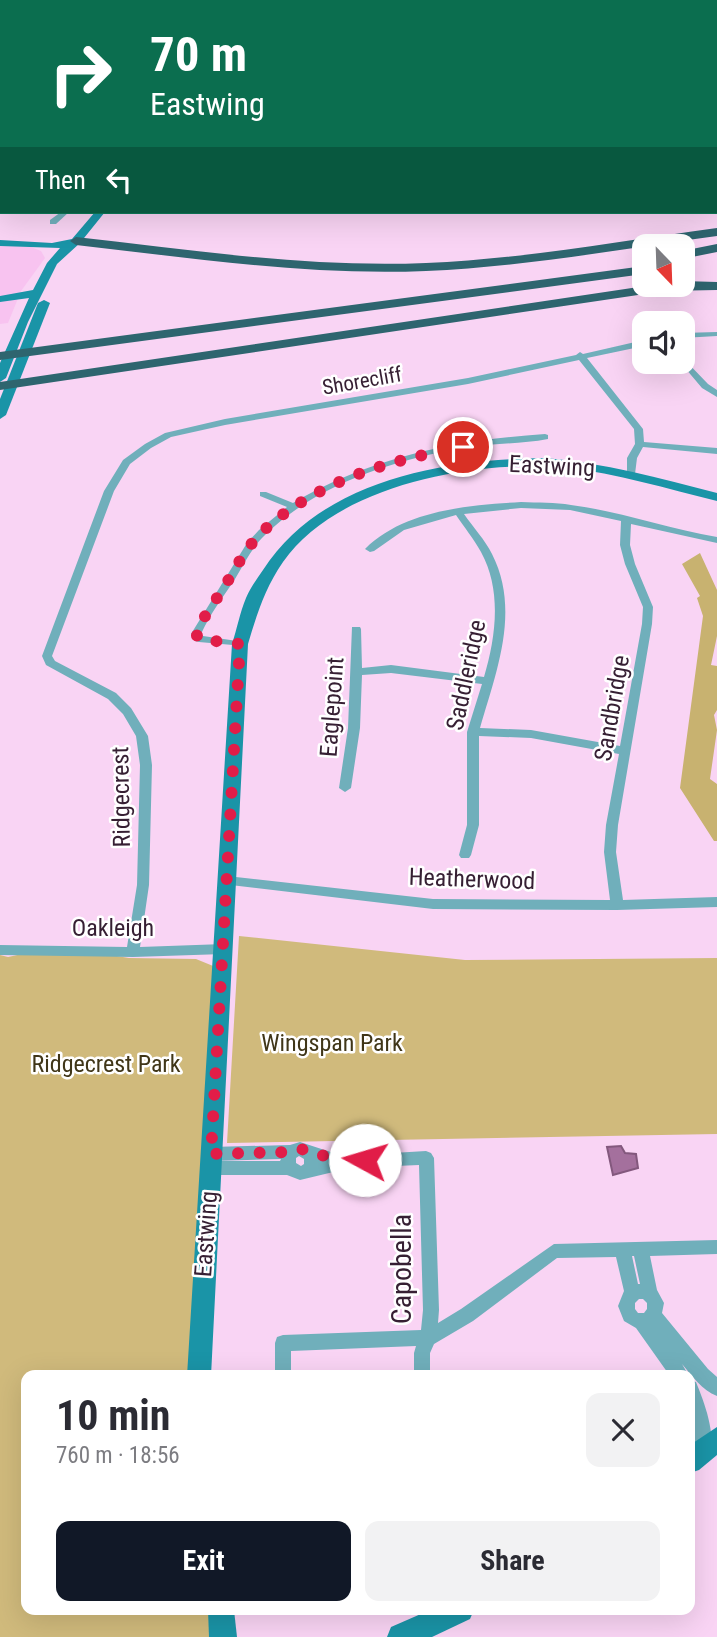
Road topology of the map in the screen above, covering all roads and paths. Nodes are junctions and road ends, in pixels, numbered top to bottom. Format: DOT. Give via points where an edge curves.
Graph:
graph roads {
  1 [pos="63,214"];
  2 [pos="98,214"];
  3 [pos="53,222"];
  4 [pos="717,232"];
  5 [pos="0,235"];
  6 [pos="76,242"];
  7 [pos="0,243"];
  8 [pos="35,245"];
  9 [pos="717,248"];
  10 [pos="695,252"];
  11 [pos="717,259"];
  12 [pos="695,262"];
  13 [pos="52,263"];
  14 [pos="632,264"];
  15 [pos="632,272"];
  16 [pos="717,280"];
  17 [pos="695,283"];
  18 [pos="717,286"];
  19 [pos="695,287"];
  20 [pos="632,292"];
  21 [pos="36,293"];
  22 [pos="4,299"];
  23 [pos="32,314"];
  24 [pos="307,316"];
  25 [pos="717,334"];
  26 [pos="695,335"];
  27 [pos="632,346"];
  28 [pos="216,353"];
  29 [pos="580,355"];
  30 [pos="0,356"];
  31 [pos="695,374"];
  32 [pos="0,379"];
  33 [pos="0,386"];
  34 [pos="717,394"];
  35 [pos="0,415"];
  36 [pos="545,437"];
  37 [pos="640,444"];
  38 [pos="717,451"];
  39 [pos="630,474"];
  40 [pos="109,491"];
  41 [pos="263,494"];
  42 [pos="717,497"];
  43 [pos="294,507"];
  44 [pos="459,513"];
  45 [pos="626,521"];
  46 [pos="717,540"];
  47 [pos="370,549"];
  48 [pos="356,628"];
  49 [pos="240,644"];
  50 [pos="358,672"];
  51 [pos="487,681"];
  52 [pos="473,732"];
  53 [pos="626,751"];
  54 [pos="345,788"];
  55 [pos="465,855"];
  56 [pos="227,881"];
  57 [pos="717,902"];
  58 [pos="617,905"];
  59 [pos="224,949"];
  60 [pos="1,950"];
  61 [pos="133,952"];
  62 [pos="311,1153"];
  63 [pos="291,1160"];
  64 [pos="210,1161"];
  65 [pos="342,1162"];
  66 [pos="308,1170"];
  67 [pos="717,1247"];
  68 [pos="641,1250"];
  69 [pos="623,1251"];
  70 [pos="632,1293"];
  71 [pos="650,1296"];
  72 [pos="647,1318"];
  73 [pos="428,1338"];
  74 [pos="199,1370"];
  75 [pos="283,1370"];
  76 [pos="422,1370"];
  77 [pos="677,1370"];
  78 [pos="717,1388"];
  79 [pos="695,1402"];
  80 [pos="703,1450"];
  81 [pos="221,1615"];
  82 [pos="450,1615"];
  83 [pos="223,1637"];
  84 [pos="401,1637"];
  1 -- 3 [label="street"];
  2 -- 6 [label="street"];
  4 -- 6 [label="highway" via="467,264 385,268"];
  5 -- 6 [label="street"];
  6 -- 8 [label="street"];
  6 -- 13 [label="street"];
  6 -- 23 [label="street" via="73,254"];
  7 -- 8 [label="street"];
  8 -- 13 [label="street" via="51,255"];
  9 -- 10 [label="highway"];
  11 -- 12 [label="highway"];
  13 -- 21 [label="street"];
  14 -- 24 [label="highway"];
  15 -- 24 [label="highway"];
  16 -- 17 [label="highway"];
  18 -- 19 [label="highway"];
  20 -- 28 [label="highway"];
  21 -- 22 [label="street"];
  21 -- 23 [label="street"];
  22 -- 23 [label="street"];
  23 -- 32 [label="street" via="22,323"];
  23 -- 35 [label="street"];
  24 -- 30 [label="highway"];
  25 -- 26 [label="street"];
  27 -- 29 [label="street, Shorecliff"];
  28 -- 32 [label="highway"];
  28 -- 33 [label="highway"];
  29 -- 37 [label="street" via="628,413 638,429"];
  29 -- 40 [label="street, Shorecliff" via="468,381 168,435 126,462"];
  31 -- 34 [label="street"];
  36 -- 43 [label="street" via="502,440 386,464"];
  37 -- 38 [label="street"];
  37 -- 39 [label="street"];
  39 -- 42 [label="street, Eastwing"];
  39 -- 49 [label="street, Eastwing" via="554,463 499,463 417,475 368,493 313,524 268,569 251,601"];
  40 -- 61 [label="street, Ridgecrest" via="48,660 112,696 142,736 146,765 143,885"];
  41 -- 43 [label="street"];
  43 -- 49 [label="street" via="245,553 196,634 207,642"];
  44 -- 45 [label="street" via="553,505"];
  44 -- 47 [label="street" via="401,528"];
  44 -- 51 [label="street, Saddleridge" via="487,554 500,601 497,651"];
  45 -- 46 [label="street"];
  45 -- 53 [label="street, Sandbridge" via="629,564 648,607"];
  48 -- 50 [label="street, Eaglepoint"];
  49 -- 56 [label="street, Eastwing"];
  50 -- 51 [label="street" via="391,670"];
  50 -- 54 [label="street, Eaglepoint"];
  51 -- 52 [label="street, Saddleridge"];
  52 -- 53 [label="street" via="531,734"];
  52 -- 55 [label="street, Saddleridge" via="473,825"];
  53 -- 58 [label="street, Sandbridge" via="610,852"];
  56 -- 58 [label="street, Heatherwood" via="433,904"];
  56 -- 59 [label="street, Eastwing"];
  57 -- 58 [label="street, Heatherwood"];
  59 -- 61 [label="street, Oakleigh"];
  59 -- 64 [label="street, Eastwing"];
  60 -- 61 [label="street, Oakleigh"];
  62 -- 63 [label="street, Capobella" via="304,1149"];
  62 -- 65 [label="street, Capobella"];
  62 -- 66 [label="street"];
  63 -- 64 [label="street, Capobella"];
  63 -- 66 [label="street, Capobella" via="297,1172"];
  64 -- 74 [label="street, Eastwing"];
  65 -- 66 [label="street, Capobella"];
  65 -- 73 [label="street, Capobella" via="426,1158"];
  67 -- 68 [label="street, Capobella"];
  68 -- 69 [label="street, Capobella"];
  68 -- 71 [label="street"];
  69 -- 70 [label="street"];
  69 -- 73 [label="street, Capobella" via="554,1251"];
  70 -- 71 [label="street"];
  70 -- 72 [label="street" via="626,1308 631,1316"];
  71 -- 72 [label="street" via="656,1305"];
  72 -- 77 [label="street"];
  72 -- 78 [label="street"];
  73 -- 75 [label="street, Capobella" via="283,1343"];
  73 -- 76 [label="street, Capobella"];
  79 -- 80 [label="street"];
  81 -- 83 [label="street"];
  82 -- 84 [label="street"];
}
